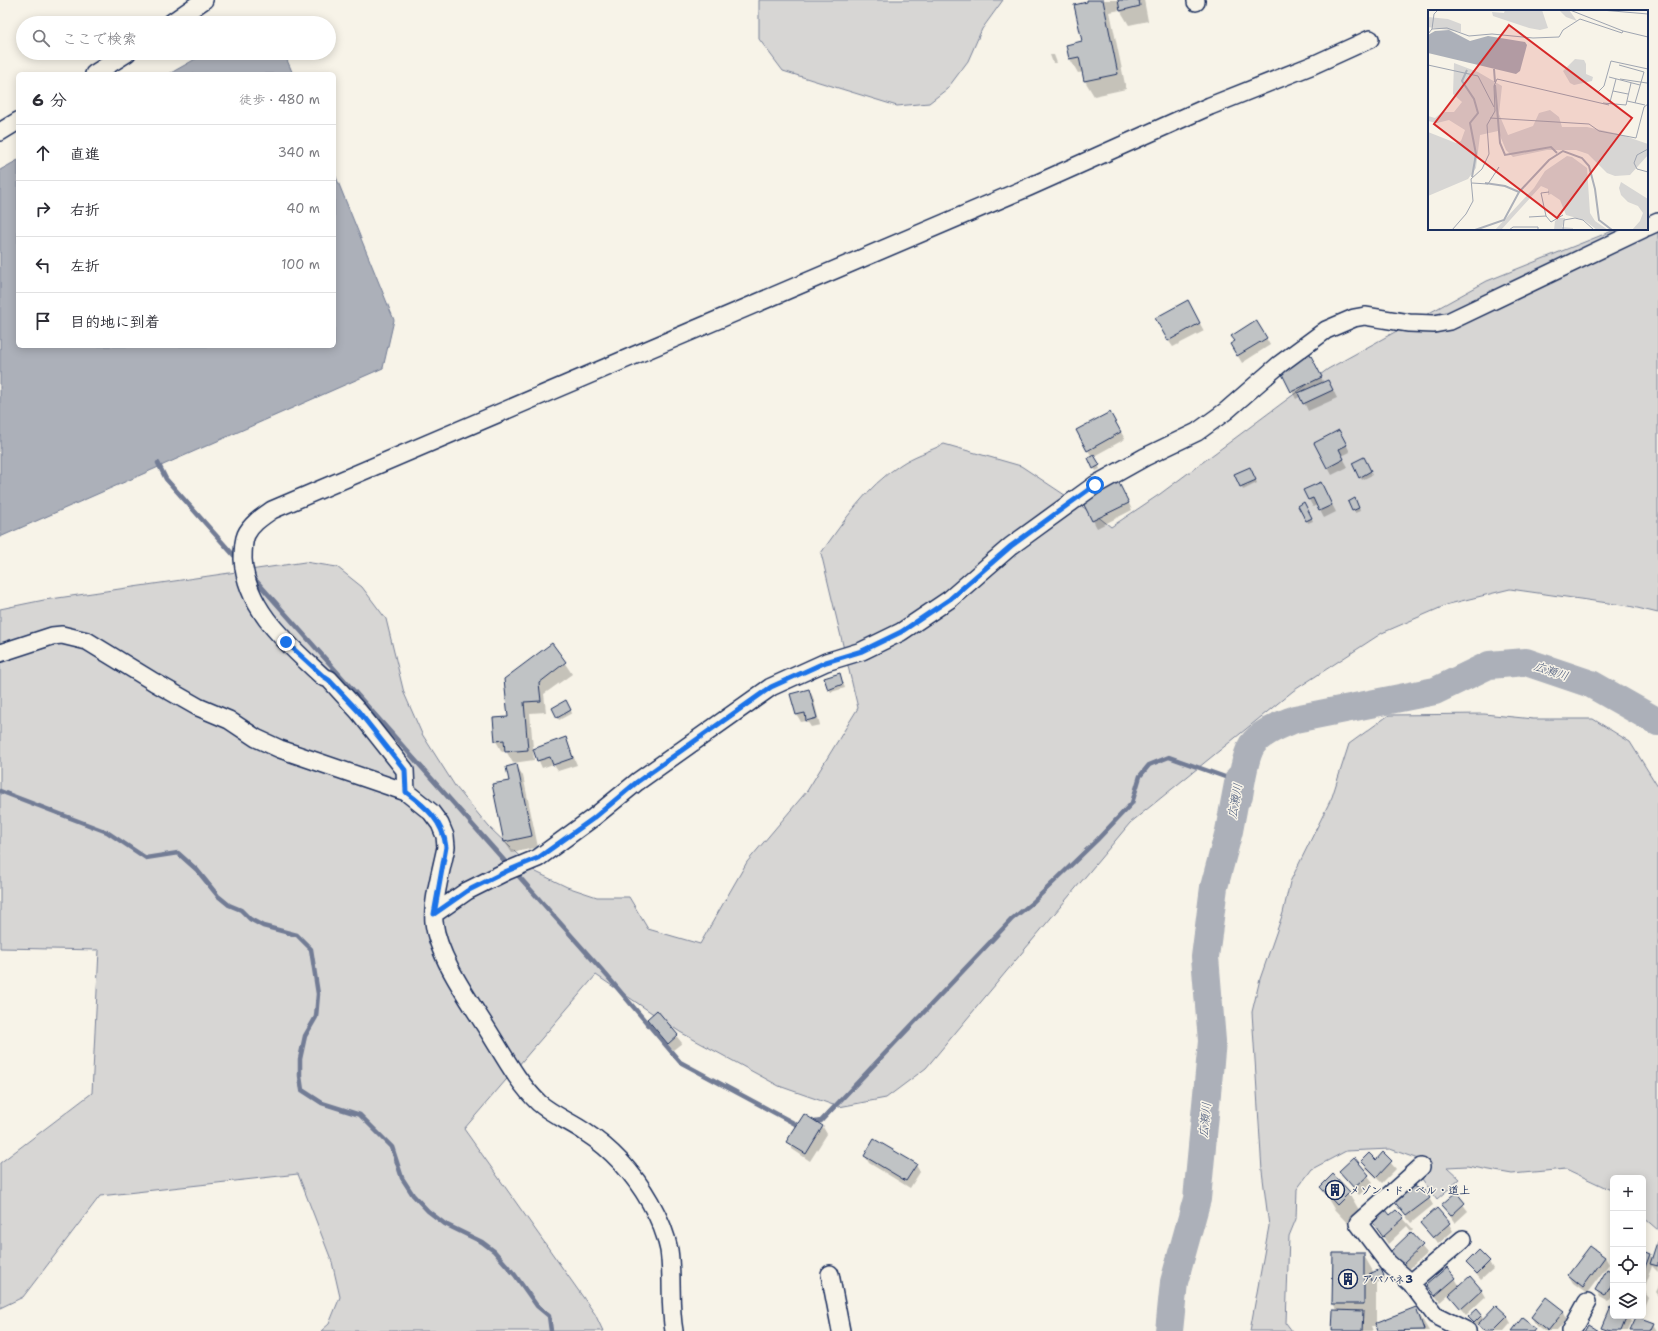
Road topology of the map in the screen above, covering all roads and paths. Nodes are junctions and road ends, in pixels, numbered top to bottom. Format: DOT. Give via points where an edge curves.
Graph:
graph roads {
  1 [pos="204,0"];
  2 [pos="181,16"];
  3 [pos="1370,39"];
  4 [pos="116,60"];
  5 [pos="97,72"];
  6 [pos="16,122"];
  7 [pos="0,132"];
  8 [pos="1658,222"];
  9 [pos="1648,227"];
  10 [pos="1641,230"];
  11 [pos="0,653"];
  12 [pos="406,792"];
  13 [pos="434,914"];
  14 [pos="1421,1167"];
  15 [pos="1463,1239"];
  16 [pos="830,1274"];
  17 [pos="1411,1284"];
  18 [pos="1587,1302"];
  19 [pos="674,1331"];
  20 [pos="841,1331"];
  21 [pos="1467,1331"];
  22 [pos="1571,1331"];
  1 -- 2 [label="street"];
  3 -- 12 [label="street" via="272,510 254,523 246,535 243,553 244,572 252,597 263,616 286,642 329,680 359,712 405,770"];
  4 -- 5 [label="street"];
  6 -- 7 [label="street"];
  8 -- 9 [label="street"];
  10 -- 13 [label="street" via="1450,321 1434,324 1409,323 1365,316 1326,330 1197,432 1095,485 1011,546 950,599 907,628 862,651 826,662 771,687 637,782 594,818 538,858 467,891"];
  11 -- 12 [label="street" via="52,636 62,635 87,641 198,707 229,720 280,750"];
  12 -- 13 [label="street" via="431,812 445,836 446,847"];
  13 -- 19 [label="street" via="439,941 447,960 516,1075 540,1103 610,1150 650,1202 664,1231 669,1249"];
  14 -- 17 [label="street" via="1358,1222 1388,1263"];
  15 -- 17 [label="street"];
  16 -- 20 [label="street"];
  17 -- 21 [label="street" via="1435,1315"];
  18 -- 22 [label="street"];
}
